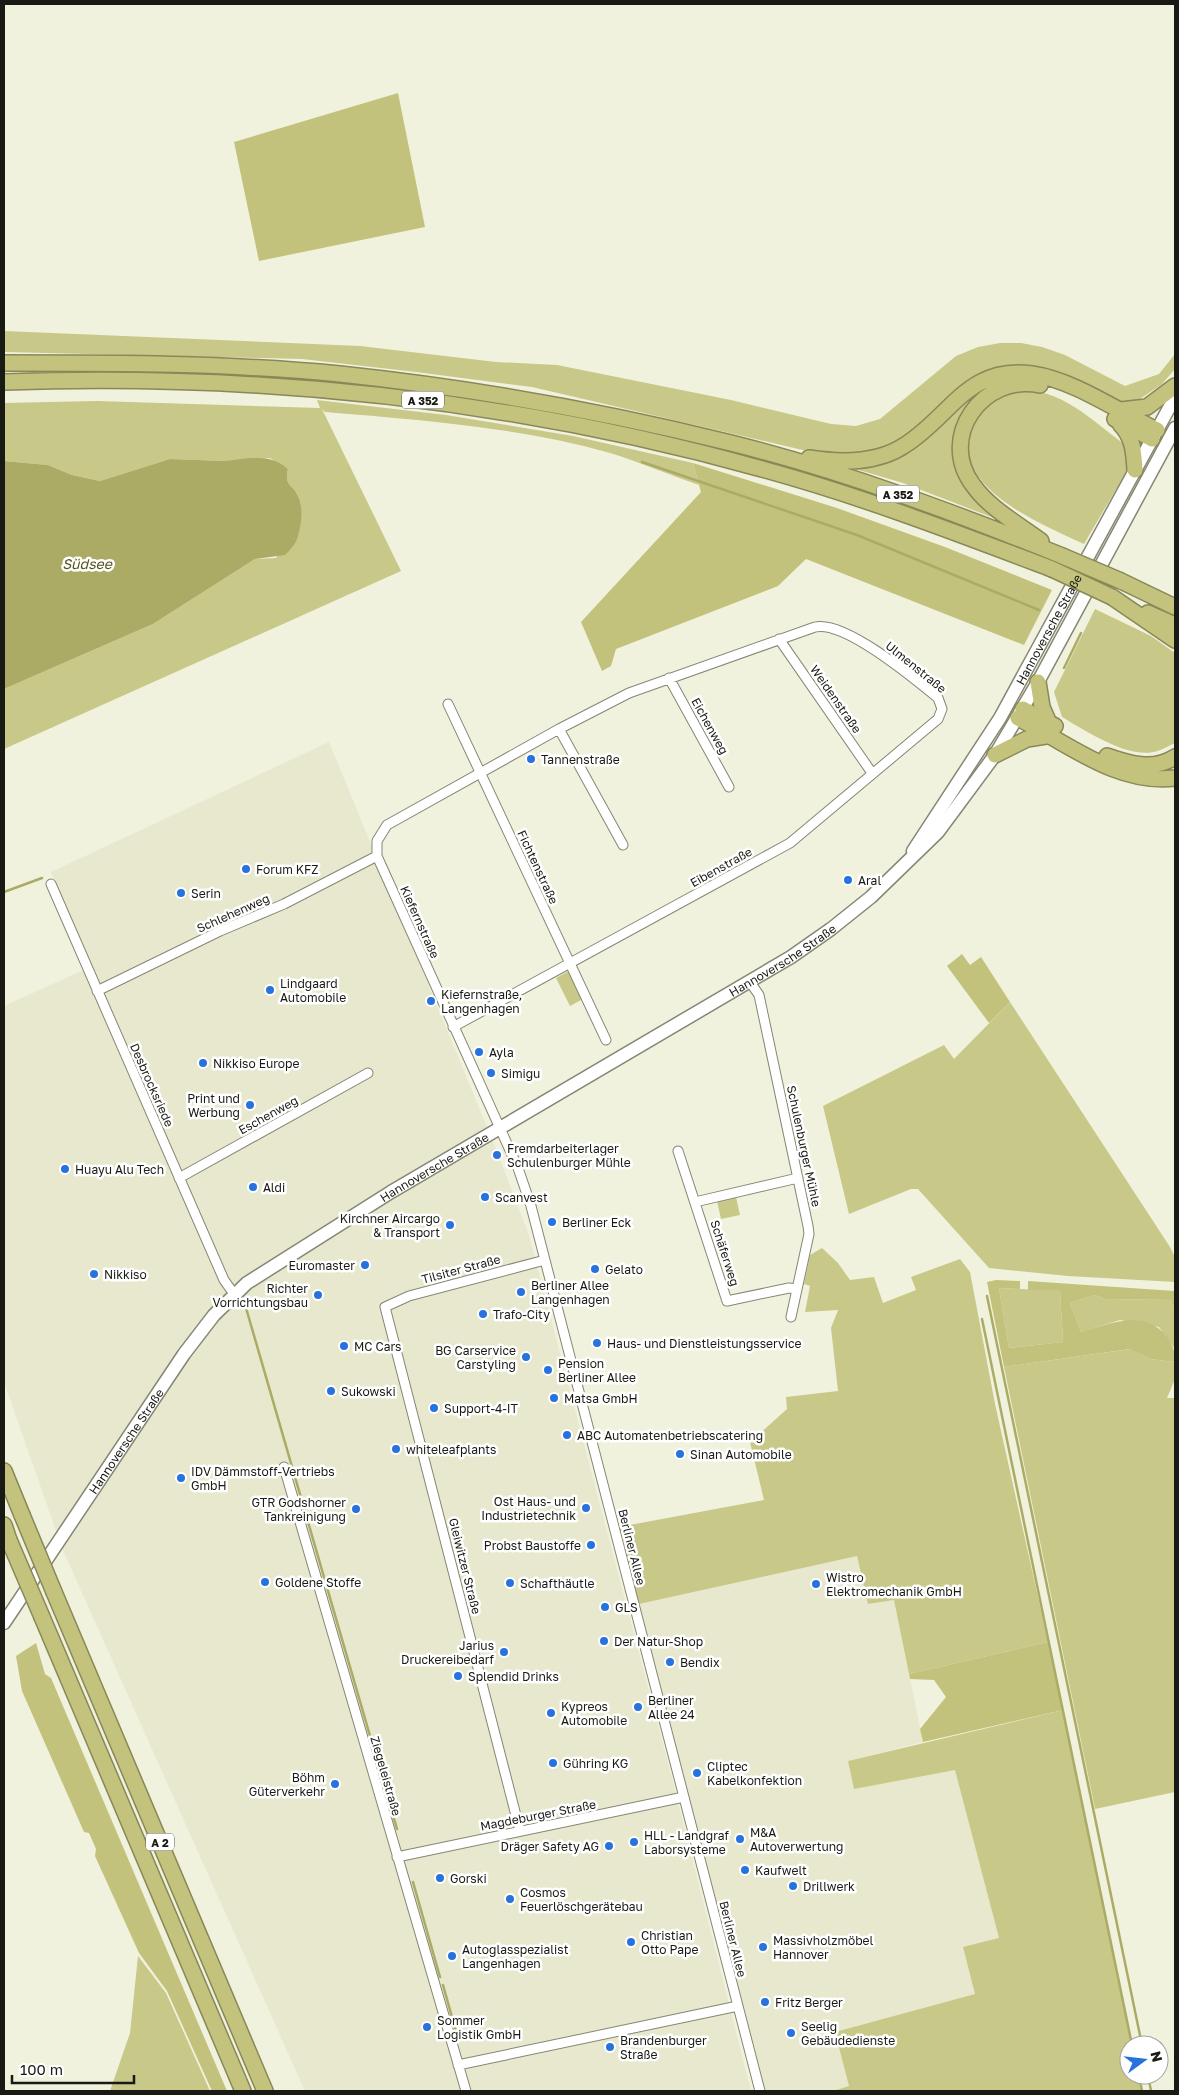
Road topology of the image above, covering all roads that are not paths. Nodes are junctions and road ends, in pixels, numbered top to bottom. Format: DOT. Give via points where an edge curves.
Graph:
graph roads {
  1 [pos="4,363"];
  2 [pos="4,382"];
  3 [pos="1175,386"];
  4 [pos="1175,397"];
  5 [pos="1116,415"];
  6 [pos="1175,428"];
  7 [pos="1155,434"];
  8 [pos="1168,441"];
  9 [pos="732,444"];
  10 [pos="1135,470"];
  11 [pos="1060,555"];
  12 [pos="1112,597"];
  13 [pos="1175,607"];
  14 [pos="1175,625"];
  15 [pos="780,639"];
  16 [pos="1175,640"];
  17 [pos="668,678"];
  18 [pos="1038,682"];
  19 [pos="448,704"];
  20 [pos="1007,706"];
  21 [pos="1020,714"];
  22 [pos="559,729"];
  23 [pos="1050,729"];
  24 [pos="994,755"];
  25 [pos="1175,757"];
  26 [pos="481,772"];
  27 [pos="872,773"];
  28 [pos="1175,778"];
  29 [pos="729,787"];
  30 [pos="623,845"];
  31 [pos="377,856"];
  32 [pos="911,856"];
  33 [pos="51,884"];
  34 [pos="570,964"];
  35 [pos="750,982"];
  36 [pos="97,991"];
  37 [pos="453,1027"];
  38 [pos="606,1040"];
  39 [pos="368,1073"];
  40 [pos="499,1128"];
  41 [pos="678,1151"];
  42 [pos="179,1178"];
  43 [pos="798,1178"];
  44 [pos="695,1202"];
  45 [pos="545,1260"];
  46 [pos="797,1289"];
  47 [pos="234,1294"];
  48 [pos="385,1307"];
  49 [pos="791,1317"];
  50 [pos="284,1466"];
  51 [pos="4,1471"];
  52 [pos="4,1525"];
  53 [pos="4,1623"];
  54 [pos="684,1796"];
  55 [pos="520,1831"];
  56 [pos="397,1857"];
  57 [pos="738,2006"];
  58 [pos="458,2065"];
  59 [pos="243,2091"];
  60 [pos="266,2091"];
  61 [pos="466,2091"];
  62 [pos="760,2091"];
  1 -- 9 [label="highway, A 352" via="189,364 339,374 532,400"];
  2 -- 12 [label="highway, A 352, bridge" via="103,379 284,386 432,401 531,416 770,471 930,523 1052,569"];
  3 -- 5 [label="highway" via="1148,408"];
  4 -- 7 [label="main road, Hannoversche Straße"];
  5 -- 7 [label="highway"];
  5 -- 9 [label="highway" via="1050,378 1014,372 978,382 905,446 886,455 846,462 801,456 750,442"];
  5 -- 10 [label="highway" via="1131,442"];
  5 -- 11 [label="highway" via="1049,387 1015,383 986,396 966,422 961,440 962,461 972,485 991,504"];
  6 -- 8 [label="main road, Hannoversche Straße"];
  7 -- 8 [label="main road"];
  7 -- 10 [label="main road, Hannoversche Straße"];
  8 -- 18 [label="main road, Hannoversche Straße"];
  9 -- 11 [label="highway, A 352" via="945,510"];
  10 -- 20 [label="main road, Hannoversche Straße"];
  11 -- 13 [label="highway, A 352, bridge"];
  12 -- 14 [label="highway, A 352"];
  12 -- 16 [label="highway"];
  15 -- 17 [label="street"];
  15 -- 27 [label="street, Weidenstraße"];
  15 -- 27 [label="street, Ulmenstraße" via="822,625 872,648 938,698 942,709 938,719"];
  17 -- 22 [label="street" via="629,693"];
  17 -- 29 [label="street, Eichenweg"];
  18 -- 21 [label="main road, Hannoversche Straße"];
  18 -- 23 [label="highway"];
  19 -- 26 [label="street, Fichtenstraße"];
  20 -- 21 [label="main road"];
  20 -- 32 [label="main road, Hannoversche Straße"];
  21 -- 23 [label="highway"];
  21 -- 24 [label="main road, Hannoversche Straße"];
  22 -- 26 [label="street"];
  22 -- 30 [label="street"];
  23 -- 24 [label="highway"];
  23 -- 25 [label="highway" via="1123,762 1149,766"];
  23 -- 28 [label="highway" via="1100,763 1133,777"];
  24 -- 32 [label="main road, Hannoversche Straße" via="938,832"];
  26 -- 31 [label="street" via="387,825 377,840"];
  26 -- 34 [label="street, Fichtenstraße"];
  27 -- 34 [label="street, Eibenstraße" via="790,843"];
  31 -- 36 [label="street, Schlehenweg" via="284,904 220,931"];
  31 -- 37 [label="street, Kiefernstraße"];
  32 -- 35 [label="main road, Hannoversche Straße" via="871,897 831,929"];
  33 -- 36 [label="street, Desbrocksriede"];
  34 -- 37 [label="street, Eibenstraße"];
  34 -- 38 [label="street, Fichtenstraße"];
  35 -- 40 [label="main road, Hannoversche Straße"];
  35 -- 43 [label="street, Schulenburger Mühle" via="759,995"];
  36 -- 42 [label="street, Desbrocksriede"];
  37 -- 40 [label="street, Kiefernstraße"];
  39 -- 42 [label="street, Eschenweg"];
  40 -- 45 [label="street, Berliner Allee" via="532,1206"];
  40 -- 47 [label="main road, Hannoversche Straße" via="391,1192"];
  41 -- 44 [label="street, Schäferweg"];
  42 -- 47 [label="street, Desbrocksriede" via="224,1280"];
  43 -- 44 [label="street"];
  43 -- 46 [label="street, Schulenburger Mühle" via="809,1234"];
  44 -- 46 [label="street, Schäferweg" via="727,1301"];
  45 -- 48 [label="street, Tilsiter Straße" via="409,1296"];
  45 -- 54 [label="street, Berliner Allee"];
  46 -- 49 [label="street, Schulenburger Mühle"];
  47 -- 53 [label="main road, Hannoversche Straße" via="184,1354"];
  48 -- 55 [label="street, Gleiwitzer Straße"];
  50 -- 56 [label="street, Ziegeleistraße"];
  51 -- 60 [label="highway, A 2, bridge"];
  52 -- 59 [label="highway, A 2, bridge"];
  54 -- 55 [label="street, Magdeburger Straße"];
  54 -- 57 [label="street, Berliner Allee"];
  55 -- 56 [label="street, Magdeburger Straße"];
  56 -- 58 [label="street, Ziegeleistraße"];
  57 -- 58 [label="street"];
  57 -- 62 [label="street, Berliner Allee"];
  58 -- 61 [label="street, Ziegeleistraße"];
}
